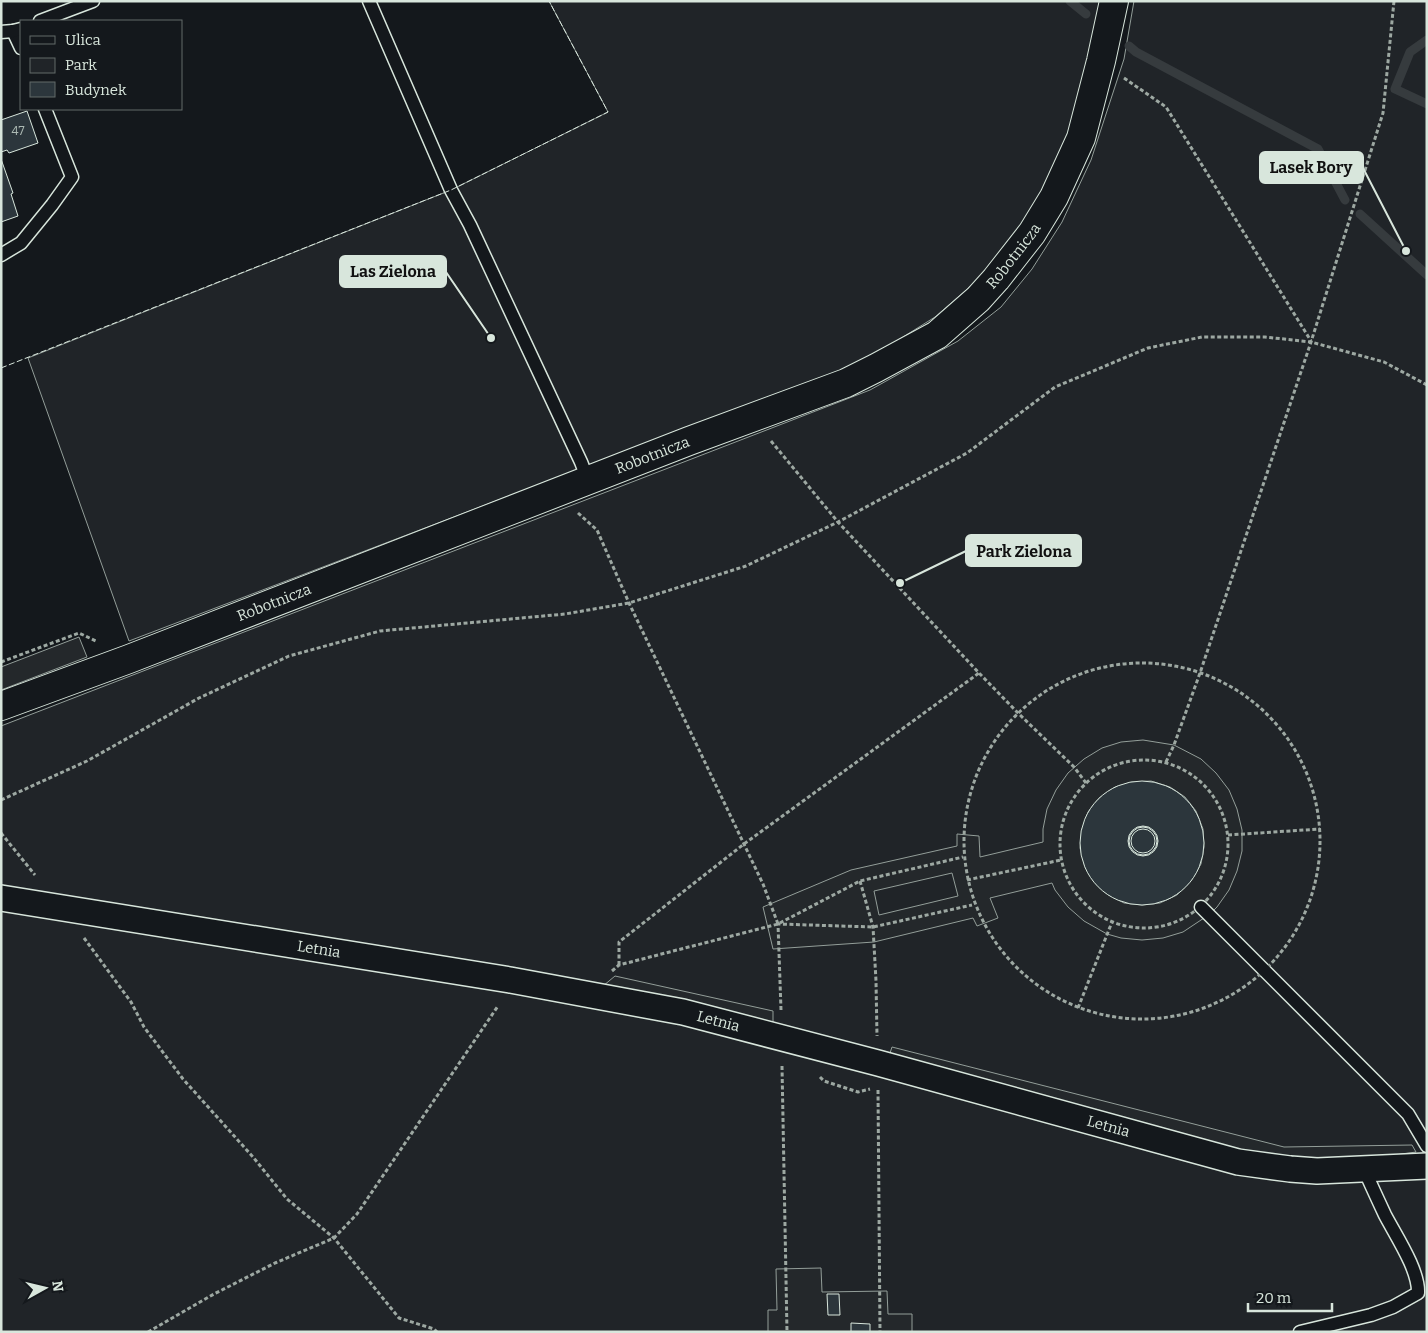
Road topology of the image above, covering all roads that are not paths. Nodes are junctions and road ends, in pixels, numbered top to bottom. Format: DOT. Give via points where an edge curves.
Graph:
graph roads {
  1 [pos="94,1"];
  2 [pos="369,1"];
  3 [pos="1114,1"];
  4 [pos="43,20"];
  5 [pos="12,31"];
  6 [pos="20,46"];
  7 [pos="45,110"];
  8 [pos="1,255"];
  9 [pos="577,485"];
  10 [pos="1,706"];
  11 [pos="1,898"];
  12 [pos="1201,907"];
  13 [pos="1427,1146"];
  14 [pos="1427,1166"];
  15 [pos="1364,1169"];
  16 [pos="1300,1332"];
  1 -- 4 [label="lane"];
  2 -- 9 [label="lane" via="451,190 582,462"];
  3 -- 9 [label="street, Robotnicza" via="1081,138 1054,198 1032,234 978,299 937,335 846,383"];
  5 -- 6 [label="lane"];
  7 -- 8 [label="lane" via="72,177 21,243"];
  9 -- 10 [label="street, Robotnicza"];
  11 -- 15 [label="street, Letnia" via="510,980 683,1012 1238,1162 1308,1170"];
  12 -- 13 [label="lane" via="1408,1114"];
  14 -- 15 [label="street, Letnia"];
  15 -- 16 [label="lane" via="1413,1270 1418,1293 1371,1315"];
}
